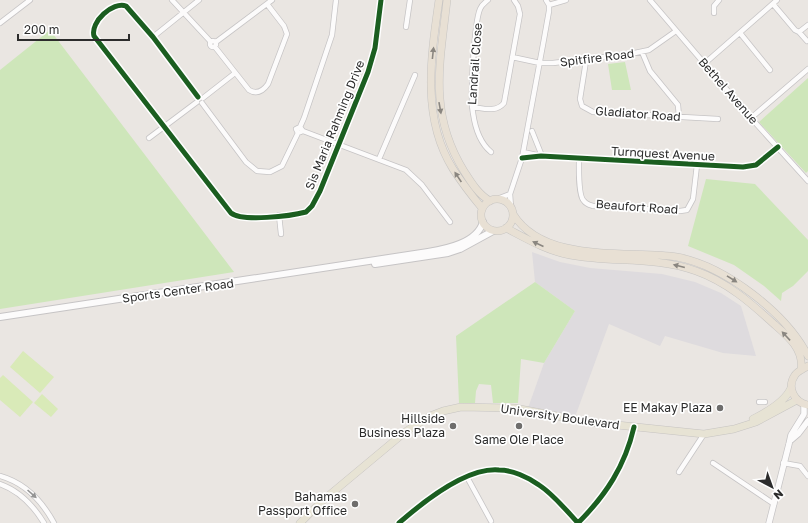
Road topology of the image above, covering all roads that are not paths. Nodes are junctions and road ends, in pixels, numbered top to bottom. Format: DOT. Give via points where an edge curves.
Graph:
graph roads {
  1 [pos="30,0"];
  2 [pos="172,0"];
  3 [pos="198,0"];
  4 [pos="272,0"];
  5 [pos="336,0"];
  6 [pos="381,0"];
  7 [pos="410,0"];
  8 [pos="440,0"];
  9 [pos="447,0"];
  10 [pos="488,0"];
  11 [pos="514,0"];
  12 [pos="546,0"];
  13 [pos="566,0"];
  14 [pos="650,0"];
  15 [pos="719,0"];
  16 [pos="775,2"];
  17 [pos="267,4"];
  18 [pos="549,5"];
  19 [pos="183,12"];
  20 [pos="714,13"];
  21 [pos="0,23"];
  22 [pos="808,25"];
  23 [pos="406,27"];
  24 [pos="676,31"];
  25 [pos="799,32"];
  26 [pos="740,34"];
  27 [pos="153,38"];
  28 [pos="807,41"];
  29 [pos="214,43"];
  30 [pos="642,52"];
  31 [pos="512,57"];
  32 [pos="586,61"];
  33 [pos="540,63"];
  34 [pos="704,64"];
  35 [pos="770,70"];
  36 [pos="808,70"];
  37 [pos="235,73"];
  38 [pos="415,75"];
  39 [pos="200,100"];
  40 [pos="472,107"];
  41 [pos="679,117"];
  42 [pos="752,118"];
  43 [pos="718,119"];
  44 [pos="164,126"];
  45 [pos="300,130"];
  46 [pos="532,131"];
  47 [pos="149,138"];
  48 [pos="339,145"];
  49 [pos="778,147"];
  50 [pos="491,152"];
  51 [pos="523,155"];
  52 [pos="542,156"];
  53 [pos="379,159"];
  54 [pos="579,159"];
  55 [pos="697,165"];
  56 [pos="808,181"];
  57 [pos="510,194"];
  58 [pos="493,200"];
  59 [pos="511,207"];
  60 [pos="482,208"];
  61 [pos="513,214"];
  62 [pos="279,215"];
  63 [pos="450,222"];
  64 [pos="483,222"];
  65 [pos="506,228"];
  66 [pos="494,230"];
  67 [pos="281,234"];
  68 [pos="356,265"];
  69 [pos="0,317"];
  70 [pos="790,328"];
  71 [pos="808,348"];
  72 [pos="808,356"];
  73 [pos="808,366"];
  74 [pos="801,370"];
  75 [pos="791,388"];
  76 [pos="797,400"];
  77 [pos="758,402"];
  78 [pos="766,402"];
  79 [pos="806,405"];
  80 [pos="808,420"];
  81 [pos="634,427"];
  82 [pos="740,427"];
  83 [pos="704,434"];
  84 [pos="791,440"];
  85 [pos="713,463"];
  86 [pos="783,463"];
  87 [pos="679,472"];
  88 [pos="0,476"];
  89 [pos="808,476"];
  90 [pos="467,477"];
  91 [pos="0,484"];
  92 [pos="774,504"];
  93 [pos="491,521"];
  94 [pos="44,523"];
  95 [pos="54,523"];
  96 [pos="300,523"];
  97 [pos="399,523"];
  98 [pos="578,523"];
  99 [pos="769,523"];
  1 -- 21 [label="street"];
  2 -- 19 [label="street"];
  3 -- 19 [label="street"];
  4 -- 17 [label="street"];
  5 -- 45 [label="street" via="330,42"];
  6 -- 48 [label="street, Sis Maria Rahming Drive" via="372,60"];
  7 -- 23 [label="street"];
  60 -- 8 [label="highway, one-way" via="450,164 434,120 431,74"];
  9 -- 58 [label="highway, one-way" via="438,82 442,116 450,143 461,166 479,192"];
  10 -- 40 [label="street, Landrail Close" via="479,11 474,50"];
  11 -- 31 [label="street" via="520,14"];
  12 -- 18 [label="street"];
  13 -- 18 [label="street"];
  14 -- 24 [label="street, Bethel Avenue"];
  15 -- 20 [label="street" via="714,6"];
  16 -- 25 [label="street"];
  16 -- 26 [label="street"];
  17 -- 29 [label="street"];
  17 -- 37 [label="street" via="287,34 268,84 263,90 254,92 249,90"];
  18 -- 33 [label="street"];
  19 -- 27 [label="street"];
  19 -- 29 [label="street"];
  22 -- 25 [label="street"];
  24 -- 30 [label="street, Spitfire Road" via="656,46"];
  24 -- 34 [label="street, Bethel Avenue"];
  25 -- 28 [label="street"];
  26 -- 34 [label="street"];
  26 -- 35 [label="street"];
  27 -- 39 [label="street"];
  27 -- 44 [label="street, Sis Maria Rahming Drive" via="123,5 109,11 96,22 94,28 94,36"];
  29 -- 37 [label="street"];
  30 -- 32 [label="street, Spitfire Road"];
  30 -- 41 [label="street" via="650,71 678,105"];
  31 -- 33 [label="street, Spitfire Road"];
  31 -- 40 [label="street" via="502,106 491,109"];
  32 -- 33 [label="street, Spitfire Road"];
  32 -- 41 [label="street, Gladiator Road" via="580,99 585,109 593,112"];
  33 -- 51 [label="street"];
  34 -- 42 [label="street, Bethel Avenue"];
  36 -- 42 [label="street"];
  37 -- 39 [label="street"];
  38 -- 53 [label="street"];
  39 -- 44 [label="street"];
  39 -- 45 [label="street" via="246,162 260,172 270,172 282,166"];
  40 -- 50 [label="street, Landrail Close" via="480,137"];
  41 -- 43 [label="street, Gladiator Road"];
  42 -- 49 [label="street, Bethel Avenue"];
  44 -- 47 [label="street"];
  44 -- 62 [label="street, Sis Maria Rahming Drive" via="231,213 248,219"];
  45 -- 48 [label="street"];
  46 -- 52 [label="street"];
  48 -- 53 [label="street"];
  48 -- 62 [label="street, Sis Maria Rahming Drive" via="312,206 303,213"];
  49 -- 55 [label="street, Turnquest Avenue" via="762,162 752,166"];
  49 -- 56 [label="street, Bethel Avenue"];
  51 -- 52 [label="street, Turnquest Avenue" via="535,153"];
  51 -- 57 [label="street"];
  52 -- 54 [label="street, Turnquest Avenue"];
  53 -- 63 [label="street" via="406,170 417,179"];
  54 -- 55 [label="street, Turnquest Avenue"];
  54 -- 55 [label="street, Beaufort Road" via="581,195 583,201 588,204 680,211 687,210 693,199"];
  57 -- 58 [label="street"];
  57 -- 59 [label="street"];
  58 -- 59 [label="highway" via="505,201"];
  58 -- 60 [label="highway"];
  59 -- 61 [label="highway"];
  60 -- 64 [label="highway"];
  61 -- 65 [label="highway" via="511,223"];
  61 -- 70 [label="highway, one-way" via="520,224 535,235 563,247 689,259 736,282"];
  62 -- 67 [label="street"];
  64 -- 66 [label="highway" via="487,228"];
  64 -- 68 [label="main road, Sports Center Road" via="472,236 446,249"];
  65 -- 66 [label="highway"];
  74 -- 65 [label="highway, one-way" via="801,358 789,339 741,295 716,279 669,263 569,255 540,246"];
  66 -- 68 [label="main road, Sports Center Road" via="460,248 436,256"];
  68 -- 69 [label="main road, Sports Center Road"];
  70 -- 71 [label="highway"];
  70 -- 72 [label="highway"];
  73 -- 74 [label="highway"];
  74 -- 75 [label="highway" via="793,378"];
  75 -- 76 [label="highway"];
  75 -- 82 [label="main road, University Boulevard" via="789,394 778,404"];
  76 -- 79 [label="highway"];
  76 -- 82 [label="main road, University Boulevard" via="756,422"];
  77 -- 78 [label="street"];
  79 -- 84 [label="street"];
  80 -- 84 [label="street"];
  81 -- 83 [label="main road, University Boulevard"];
  81 -- 96 [label="main road, University Boulevard" via="588,422 515,408 461,407 443,411 405,432 321,502"];
  81 -- 98 [label="street" via="630,446 619,472 601,498"];
  82 -- 83 [label="main road, University Boulevard"];
  83 -- 87 [label="street"];
  84 -- 86 [label="street"];
  85 -- 92 [label="street"];
  86 -- 89 [label="street" via="800,466"];
  86 -- 92 [label="street"];
  88 -- 95 [label="street, one-way" via="19,484 35,496"];
  90 -- 93 [label="street"];
  90 -- 97 [label="street" via="436,494"];
  90 -- 98 [label="street" via="490,470 521,476 547,491"];
  91 -- 94 [label="street" via="26,500"];
  92 -- 99 [label="street"];
}
